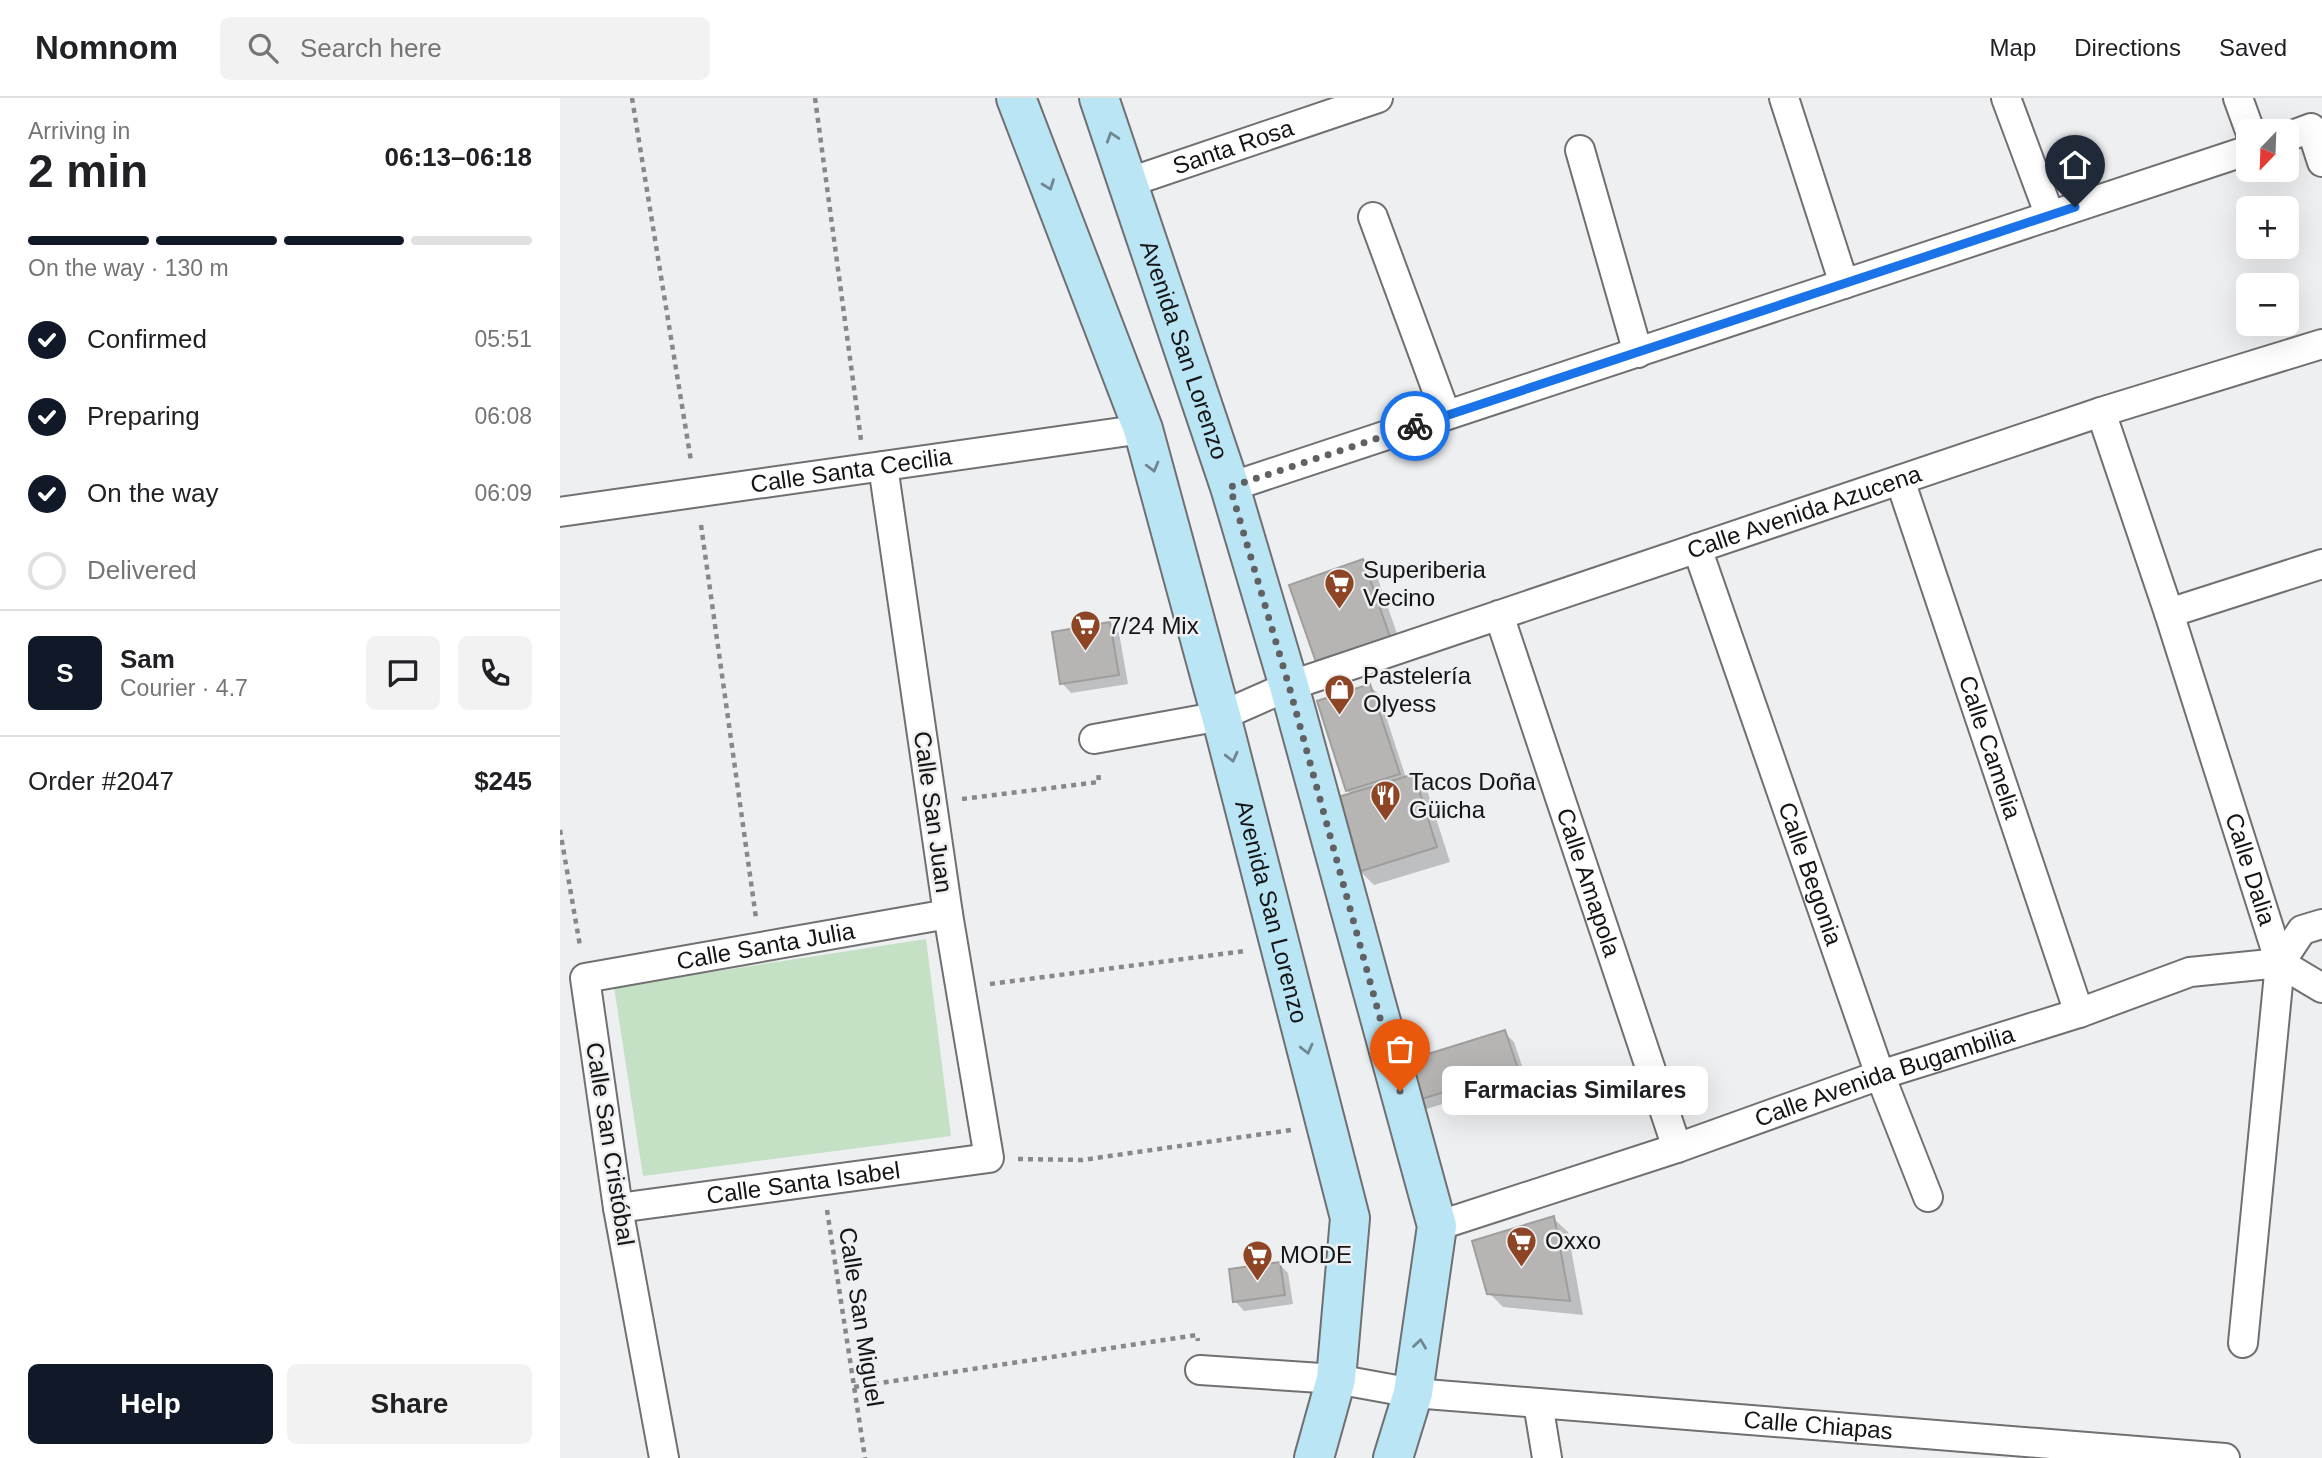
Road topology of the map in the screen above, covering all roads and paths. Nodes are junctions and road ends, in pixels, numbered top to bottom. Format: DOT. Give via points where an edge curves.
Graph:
graph roads {
  1 [pos="815,98"];
  2 [pos="1016,98"];
  3 [pos="1099,98"];
  4 [pos="1378,98"];
  5 [pos="1784,98"];
  6 [pos="2006,98"];
  7 [pos="2238,98"];
  8 [pos="2246,119"];
  9 [pos="2300,132"];
  10 [pos="1580,150"];
  11 [pos="2236,154"];
  12 [pos="2322,162"];
  13 [pos="1127,183"];
  14 [pos="2050,216"];
  15 [pos="1373,217"];
  16 [pos="1844,284"];
  17 [pos="2322,344"];
  18 [pos="1638,353"];
  19 [pos="2101,412"];
  20 [pos="1446,415"];
  21 [pos="1143,429"];
  22 [pos="874,467"];
  23 [pos="1900,480"];
  24 [pos="1230,487"];
  25 [pos="560,512"];
  26 [pos="1697,548"];
  27 [pos="2322,564"];
  28 [pos="2169,613"];
  29 [pos="1499,615"];
  30 [pos="1289,686"];
  31 [pos="1222,716"];
  32 [pos="1094,739"];
  33 [pos="932,803"];
  34 [pos="560,830"];
  35 [pos="948,914"];
  36 [pos="2322,925"];
  37 [pos="1280,947"];
  38 [pos="2280,962"];
  39 [pos="586,978"];
  40 [pos="960,988"];
  41 [pos="2322,988"];
  42 [pos="2079,1013"];
  43 [pos="1880,1075"];
  44 [pos="1326,1124"];
  45 [pos="1677,1148"];
  46 [pos="989,1158"];
  47 [pos="822,1181"];
  48 [pos="1928,1197"];
  49 [pos="618,1208"];
  50 [pos="1437,1226"];
  51 [pos="2243,1343"];
  52 [pos="1200,1370"];
  53 [pos="1336,1379"];
  54 [pos="854,1387"];
  55 [pos="1413,1393"];
  56 [pos="1538,1403"];
  57 [pos="2026,1449"];
  58 [pos="664,1458"];
  59 [pos="865,1458"];
  60 [pos="1314,1458"];
  61 [pos="1393,1458"];
  62 [pos="1547,1458"];
  63 [pos="2225,1458"];
  1 -- 22 [label="path"];
  2 -- 21 [label="street, Avenida San Lorenzo, one-way"];
  13 -- 3 [label="street, Avenida San Lorenzo, one-way"];
  4 -- 13 [label="street, Santa Rosa"];
  5 -- 16 [label="street"];
  6 -- 14 [label="street"];
  7 -- 8 [label="street"];
  9 -- 12 [label="street" via="2311,128"];
  10 -- 18 [label="street"];
  11 -- 14 [label="street"];
  13 -- 24 [label="street, Avenida San Lorenzo"];
  14 -- 16 [label="street"];
  15 -- 20 [label="street"];
  16 -- 18 [label="street"];
  17 -- 19 [label="street, Calle Avenida Azucena"];
  18 -- 20 [label="street"];
  19 -- 23 [label="street, Calle Avenida Azucena"];
  19 -- 28 [label="street, Calle Dalia"];
  20 -- 24 [label="street"];
  21 -- 22 [label="street, Calle Santa Cecilia"];
  21 -- 31 [label="street, Avenida San Lorenzo, one-way"];
  22 -- 25 [label="street, Calle Santa Cecilia"];
  22 -- 33 [label="street, Calle San Juan"];
  23 -- 26 [label="street, Calle Avenida Azucena"];
  23 -- 42 [label="street, Calle Camelia"];
  24 -- 30 [label="street, Avenida San Lorenzo"];
  26 -- 29 [label="street, Calle Avenida Azucena"];
  26 -- 43 [label="street, Calle Begonia"];
  27 -- 28 [label="street"];
  28 -- 38 [label="street, Calle Dalia"];
  29 -- 30 [label="street, Calle Avenida Azucena"];
  29 -- 45 [label="street, Calle Amapola"];
  30 -- 31 [label="street, Calle Avenida Azucena"];
  30 -- 50 [label="street, Avenida San Lorenzo"];
  31 -- 32 [label="street, Calle Avenida Azucena"];
  31 -- 37 [label="street, Avenida San Lorenzo, one-way"];
  32 -- 33 [label="path" via="1099,782"];
  33 -- 35 [label="street, Calle San Juan"];
  34 -- 39 [label="path"];
  35 -- 39 [label="street, Calle Santa Julia"];
  35 -- 40 [label="street, Calle San Juan"];
  36 -- 38 [label="street" via="2302,930"];
  37 -- 40 [label="path"];
  37 -- 44 [label="street, Avenida San Lorenzo, one-way"];
  38 -- 41 [label="street"];
  38 -- 42 [label="street, Calle Avenida Bugambilia" via="2190,972"];
  38 -- 51 [label="street, Calle Dalia"];
  39 -- 49 [label="street, Calle San Cristóbal"];
  40 -- 46 [label="street, Calle San Juan"];
  42 -- 43 [label="street, Calle Avenida Bugambilia"];
  43 -- 45 [label="street, Calle Avenida Bugambilia"];
  43 -- 48 [label="street, Calle Begonia"];
  44 -- 46 [label="path" via="1082,1160"];
  44 -- 53 [label="street, Avenida San Lorenzo" via="1350,1217"];
  45 -- 50 [label="street, Calle Avenida Bugambilia"];
  46 -- 47 [label="street, Calle Santa Isabel"];
  47 -- 49 [label="street, Calle Santa Isabel"];
  47 -- 54 [label="path, Calle San Miguel"];
  49 -- 58 [label="street, Calle San Cristóbal"];
  55 -- 50 [label="street, Avenida San Lorenzo, one-way"];
  52 -- 53 [label="street, Calle Chiapas"];
  52 -- 54 [label="path" via="1197,1335"];
  53 -- 55 [label="street, Calle Chiapas"];
  53 -- 60 [label="street, Avenida San Lorenzo"];
  54 -- 59 [label="path, Calle San Miguel"];
  55 -- 56 [label="street, Calle Chiapas"];
  55 -- 61 [label="street, Avenida San Lorenzo"];
  56 -- 57 [label="street, Calle Chiapas"];
  56 -- 62 [label="street"];
  57 -- 63 [label="street, Calle Chiapas"];
}
